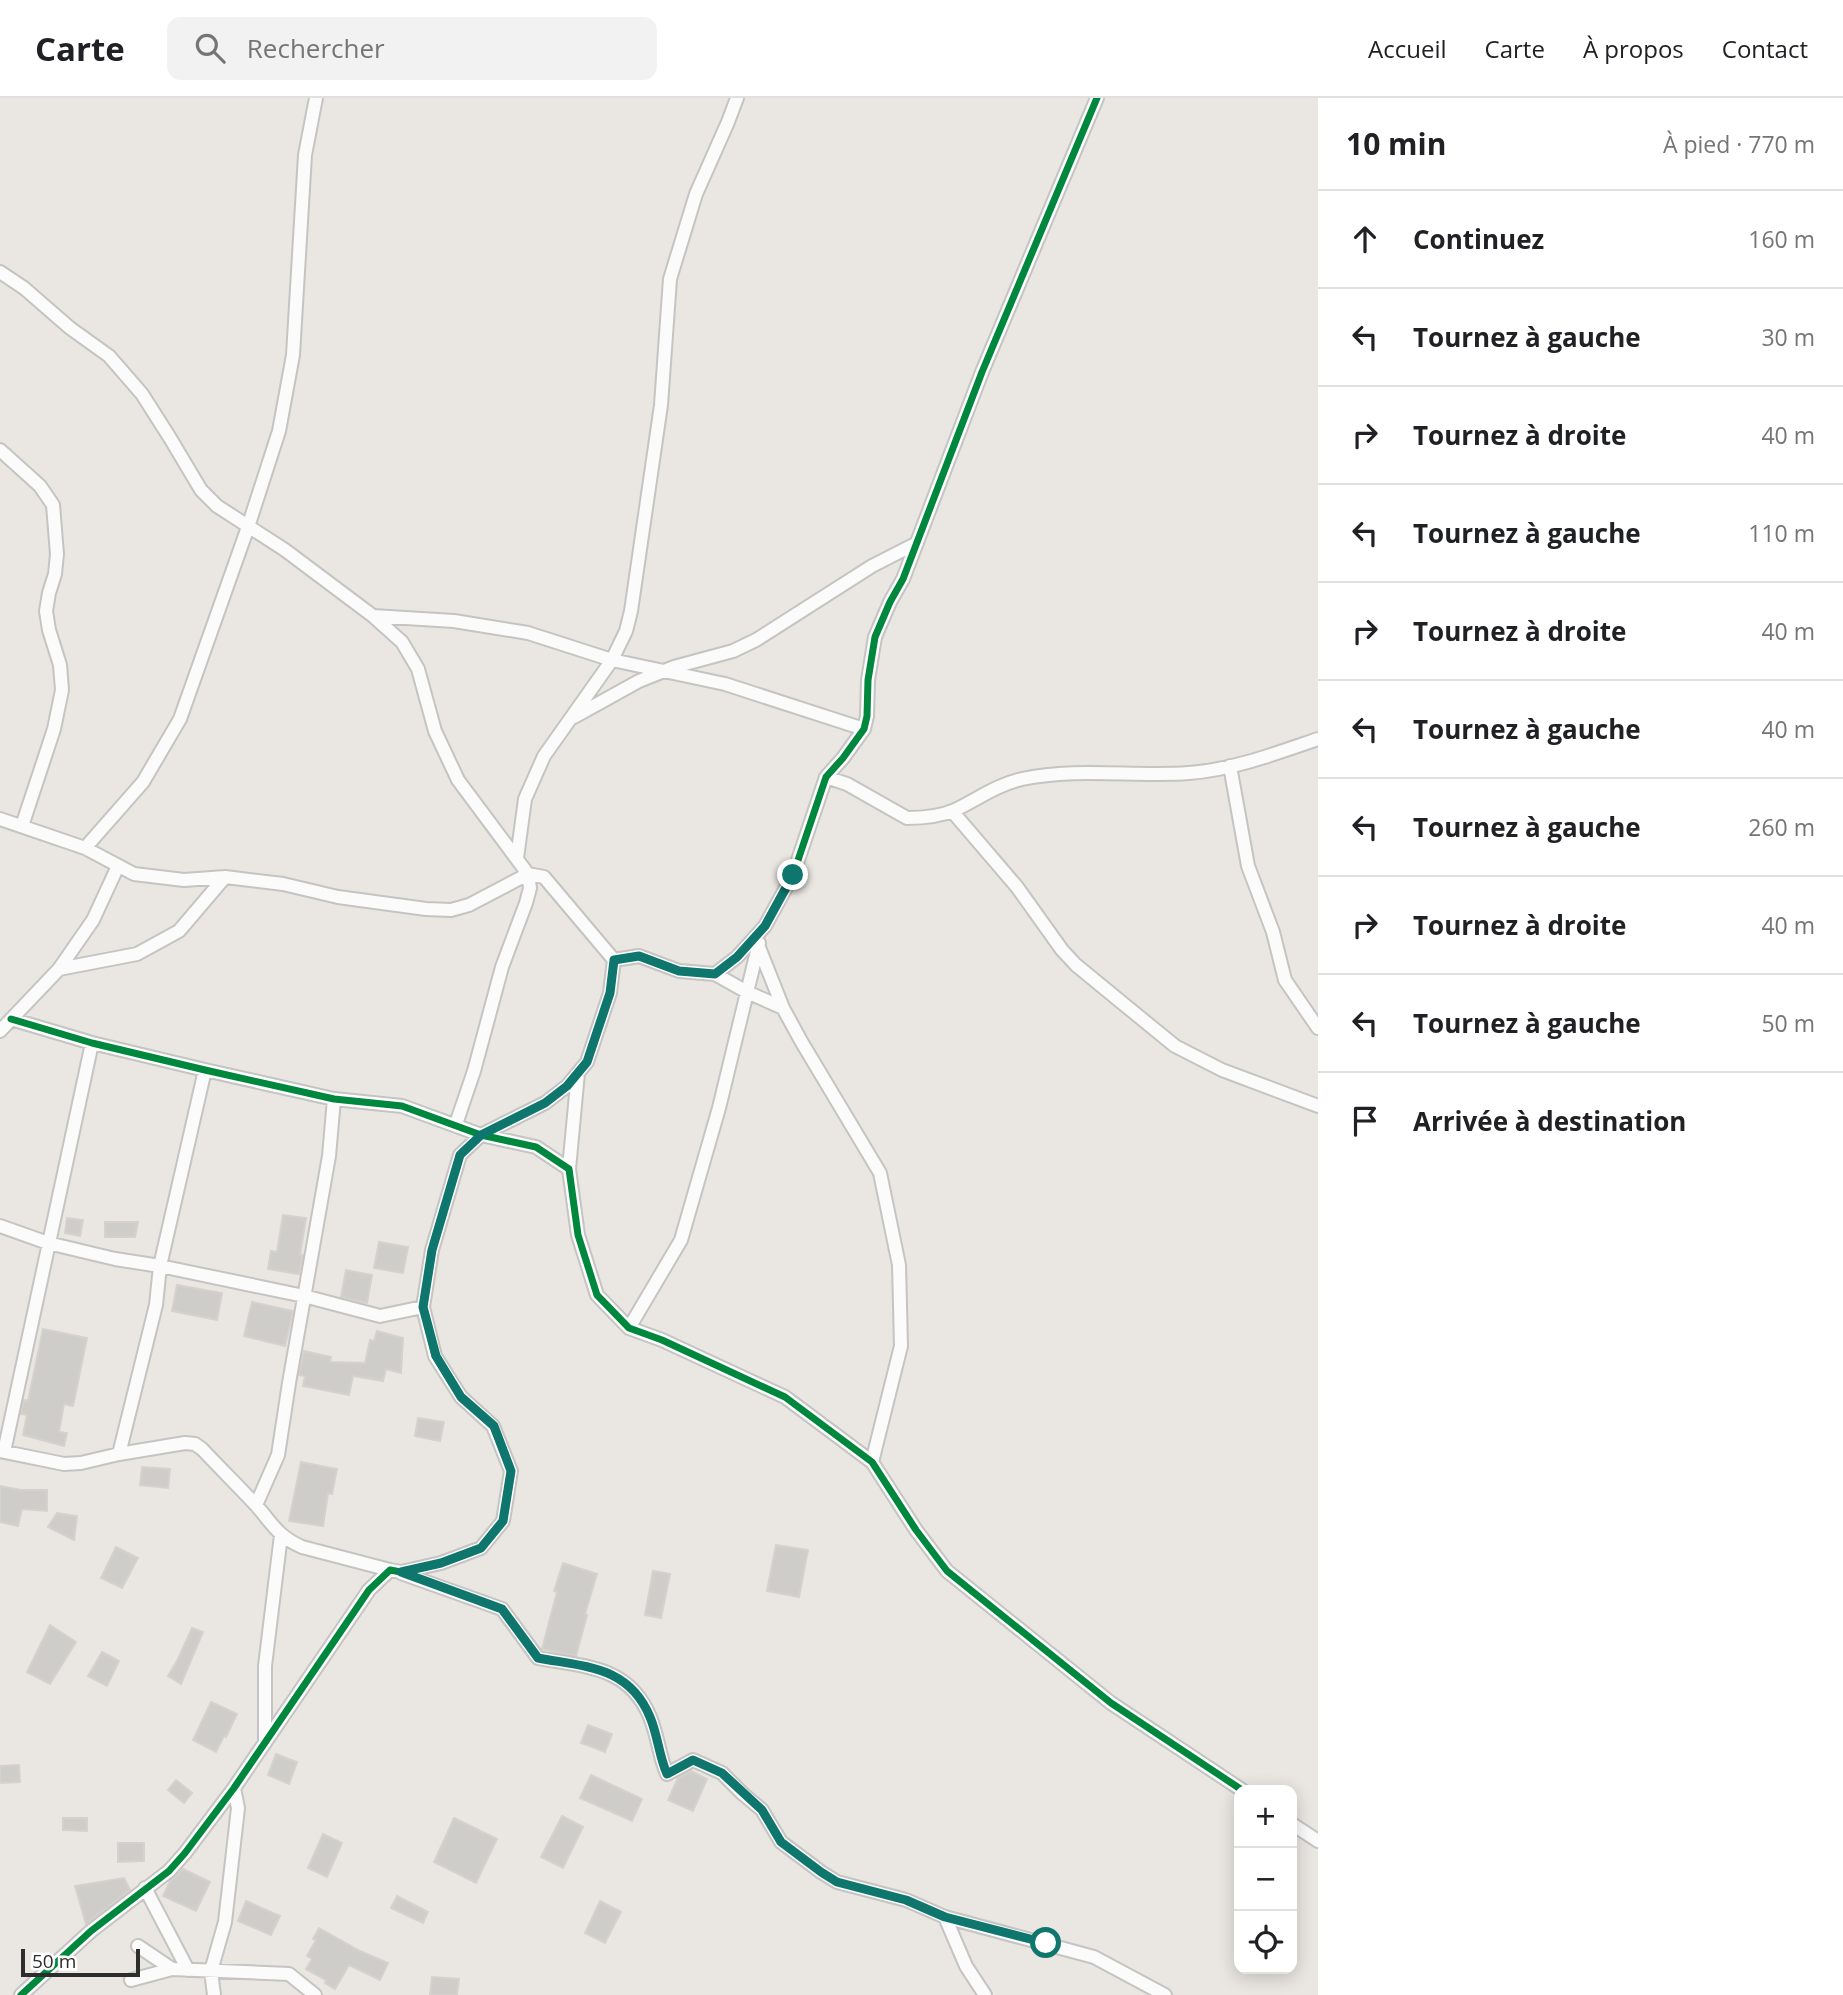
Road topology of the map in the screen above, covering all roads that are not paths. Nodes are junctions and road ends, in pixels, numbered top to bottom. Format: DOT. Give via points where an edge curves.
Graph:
graph roads {
  1 [pos="316,98"];
  2 [pos="737,98"];
  3 [pos="1097,98"];
  4 [pos="0,272"];
  5 [pos="0,450"];
  6 [pos="248,527"];
  7 [pos="917,544"];
  8 [pos="373,616"];
  9 [pos="612,660"];
  10 [pos="666,670"];
  11 [pos="571,719"];
  12 [pos="864,729"];
  13 [pos="1318,739"];
  14 [pos="1230,766"];
  15 [pos="826,777"];
  16 [pos="952,811"];
  17 [pos="0,819"];
  18 [pos="22,826"];
  19 [pos="85,848"];
  20 [pos="517,858"];
  21 [pos="118,866"];
  22 [pos="528,874"];
  23 [pos="225,877"];
  24 [pos="765,926"];
  25 [pos="758,945"];
  26 [pos="614,960"];
  27 [pos="59,969"];
  28 [pos="715,974"];
  29 [pos="747,992"];
  30 [pos="783,1007"];
  31 [pos="11,1019"];
  32 [pos="1318,1028"];
  33 [pos="0,1031"];
  34 [pos="92,1042"];
  35 [pos="205,1070"];
  36 [pos="578,1073"];
  37 [pos="334,1099"];
  38 [pos="1318,1106"];
  39 [pos="456,1124"];
  40 [pos="481,1135"];
  41 [pos="569,1169"];
  42 [pos="0,1226"];
  43 [pos="48,1243"];
  44 [pos="160,1266"];
  45 [pos="304,1296"];
  46 [pos="423,1307"];
  47 [pos="628,1328"];
  48 [pos="2,1451"];
  49 [pos="119,1454"];
  50 [pos="872,1462"];
  51 [pos="256,1505"];
  52 [pos="281,1535"];
  53 [pos="396,1571"];
  54 [pos="265,1743"];
  55 [pos="1234,1785"];
  56 [pos="234,1788"];
  57 [pos="1297,1827"];
  58 [pos="1318,1841"];
  59 [pos="145,1888"];
  60 [pos="945,1917"];
  61 [pos="138,1946"];
  62 [pos="172,1969"];
  63 [pos="188,1970"];
  64 [pos="211,1971"];
  65 [pos="131,1980"];
  66 [pos="22,1995"];
  67 [pos="214,1995"];
  68 [pos="314,1995"];
  69 [pos="985,1995"];
  70 [pos="1165,1995"];
  1 -- 6 [label="street" via="305,155 293,355 279,431"];
  2 -- 9 [label="street" via="696,194 670,279 661,405 635,587 626,631"];
  3 -- 7 [label="street" via="982,372"];
  4 -- 6 [label="street" via="109,356 142,394 201,491"];
  5 -- 18 [label="street" via="47,494 53,505 56,544 46,611 62,690"];
  6 -- 8 [label="street"];
  6 -- 19 [label="street" via="180,719 143,782"];
  7 -- 10 [label="street" via="872,566 756,640"];
  7 -- 12 [label="street" via="875,637"];
  8 -- 9 [label="street" via="497,627"];
  8 -- 20 [label="street" via="402,642 418,669 435,732 458,780"];
  9 -- 10 [label="street"];
  9 -- 11 [label="street"];
  10 -- 11 [label="street"];
  10 -- 12 [label="street"];
  11 -- 20 [label="street" via="544,756 525,799"];
  12 -- 15 [label="street"];
  13 -- 14 [label="street"];
  14 -- 16 [label="street" via="1189,773 1059,774 1022,779 995,787"];
  14 -- 32 [label="street" via="1248,866 1273,932 1285,981"];
  15 -- 16 [label="street" via="907,818"];
  15 -- 24 [label="street" via="793,875"];
  16 -- 38 [label="street" via="1076,965 1175,1046"];
  17 -- 18 [label="street"];
  18 -- 19 [label="street"];
  19 -- 21 [label="street"];
  20 -- 22 [label="street"];
  21 -- 23 [label="street" via="152,877"];
  21 -- 27 [label="street" via="93,920"];
  22 -- 23 [label="street" via="451,910"];
  22 -- 26 [label="street" via="544,877"];
  22 -- 39 [label="street" via="526,903 502,967"];
  23 -- 27 [label="street" via="169,937 137,954"];
  24 -- 25 [label="street"];
  24 -- 28 [label="street"];
  25 -- 29 [label="street"];
  25 -- 30 [label="street"];
  26 -- 28 [label="street" via="639,956 679,971"];
  26 -- 36 [label="street" via="610,993 587,1062"];
  27 -- 31 [label="street"];
  28 -- 29 [label="street"];
  29 -- 30 [label="street"];
  29 -- 47 [label="street" via="681,1240"];
  30 -- 50 [label="street" via="880,1173 899,1265 901,1346"];
  31 -- 33 [label="street"];
  31 -- 34 [label="street"];
  34 -- 35 [label="street"];
  34 -- 43 [label="street"];
  35 -- 37 [label="street"];
  35 -- 44 [label="street"];
  36 -- 40 [label="street" via="545,1103"];
  36 -- 41 [label="street"];
  37 -- 39 [label="street" via="402,1107"];
  37 -- 45 [label="street" via="329,1156"];
  39 -- 40 [label="street"];
  40 -- 41 [label="street" via="536,1147"];
  40 -- 46 [label="street" via="460,1155 432,1250"];
  41 -- 47 [label="street" via="578,1234 597,1295"];
  42 -- 43 [label="street"];
  43 -- 44 [label="street"];
  43 -- 48 [label="street"];
  44 -- 45 [label="street"];
  44 -- 49 [label="street" via="156,1305"];
  45 -- 46 [label="street" via="380,1316"];
  45 -- 51 [label="street" via="278,1455"];
  46 -- 53 [label="street" via="436,1356 461,1397 494,1426 511,1471 503,1521 481,1548 441,1563"];
  47 -- 50 [label="street" via="785,1397"];
  48 -- 49 [label="street" via="64,1464"];
  49 -- 51 [label="street" via="195,1444"];
  50 -- 55 [label="street" via="947,1571 1111,1703"];
  51 -- 52 [label="street"];
  52 -- 53 [label="street" via="302,1547"];
  52 -- 54 [label="street" via="265,1666"];
  53 -- 54 [label="street" via="369,1590"];
  53 -- 60 [label="street" via="502,1609 538,1658 603,1670 625,1683 640,1697 651,1719 667,1774 693,1760 722,1773 762,1810 781,1842 821,1872 837,1882 906,1900"];
  54 -- 56 [label="street"];
  56 -- 59 [label="street" via="169,1871"];
  56 -- 64 [label="street" via="238,1808 225,1922"];
  57 -- 58 [label="street"];
  59 -- 63 [label="street"];
  59 -- 66 [label="street"];
  60 -- 69 [label="street" via="966,1966"];
  60 -- 70 [label="street" via="1094,1957"];
  61 -- 62 [label="street"];
  62 -- 63 [label="street"];
  62 -- 65 [label="street"];
  63 -- 64 [label="street"];
  64 -- 67 [label="street"];
  64 -- 68 [label="street" via="289,1974"];
}
